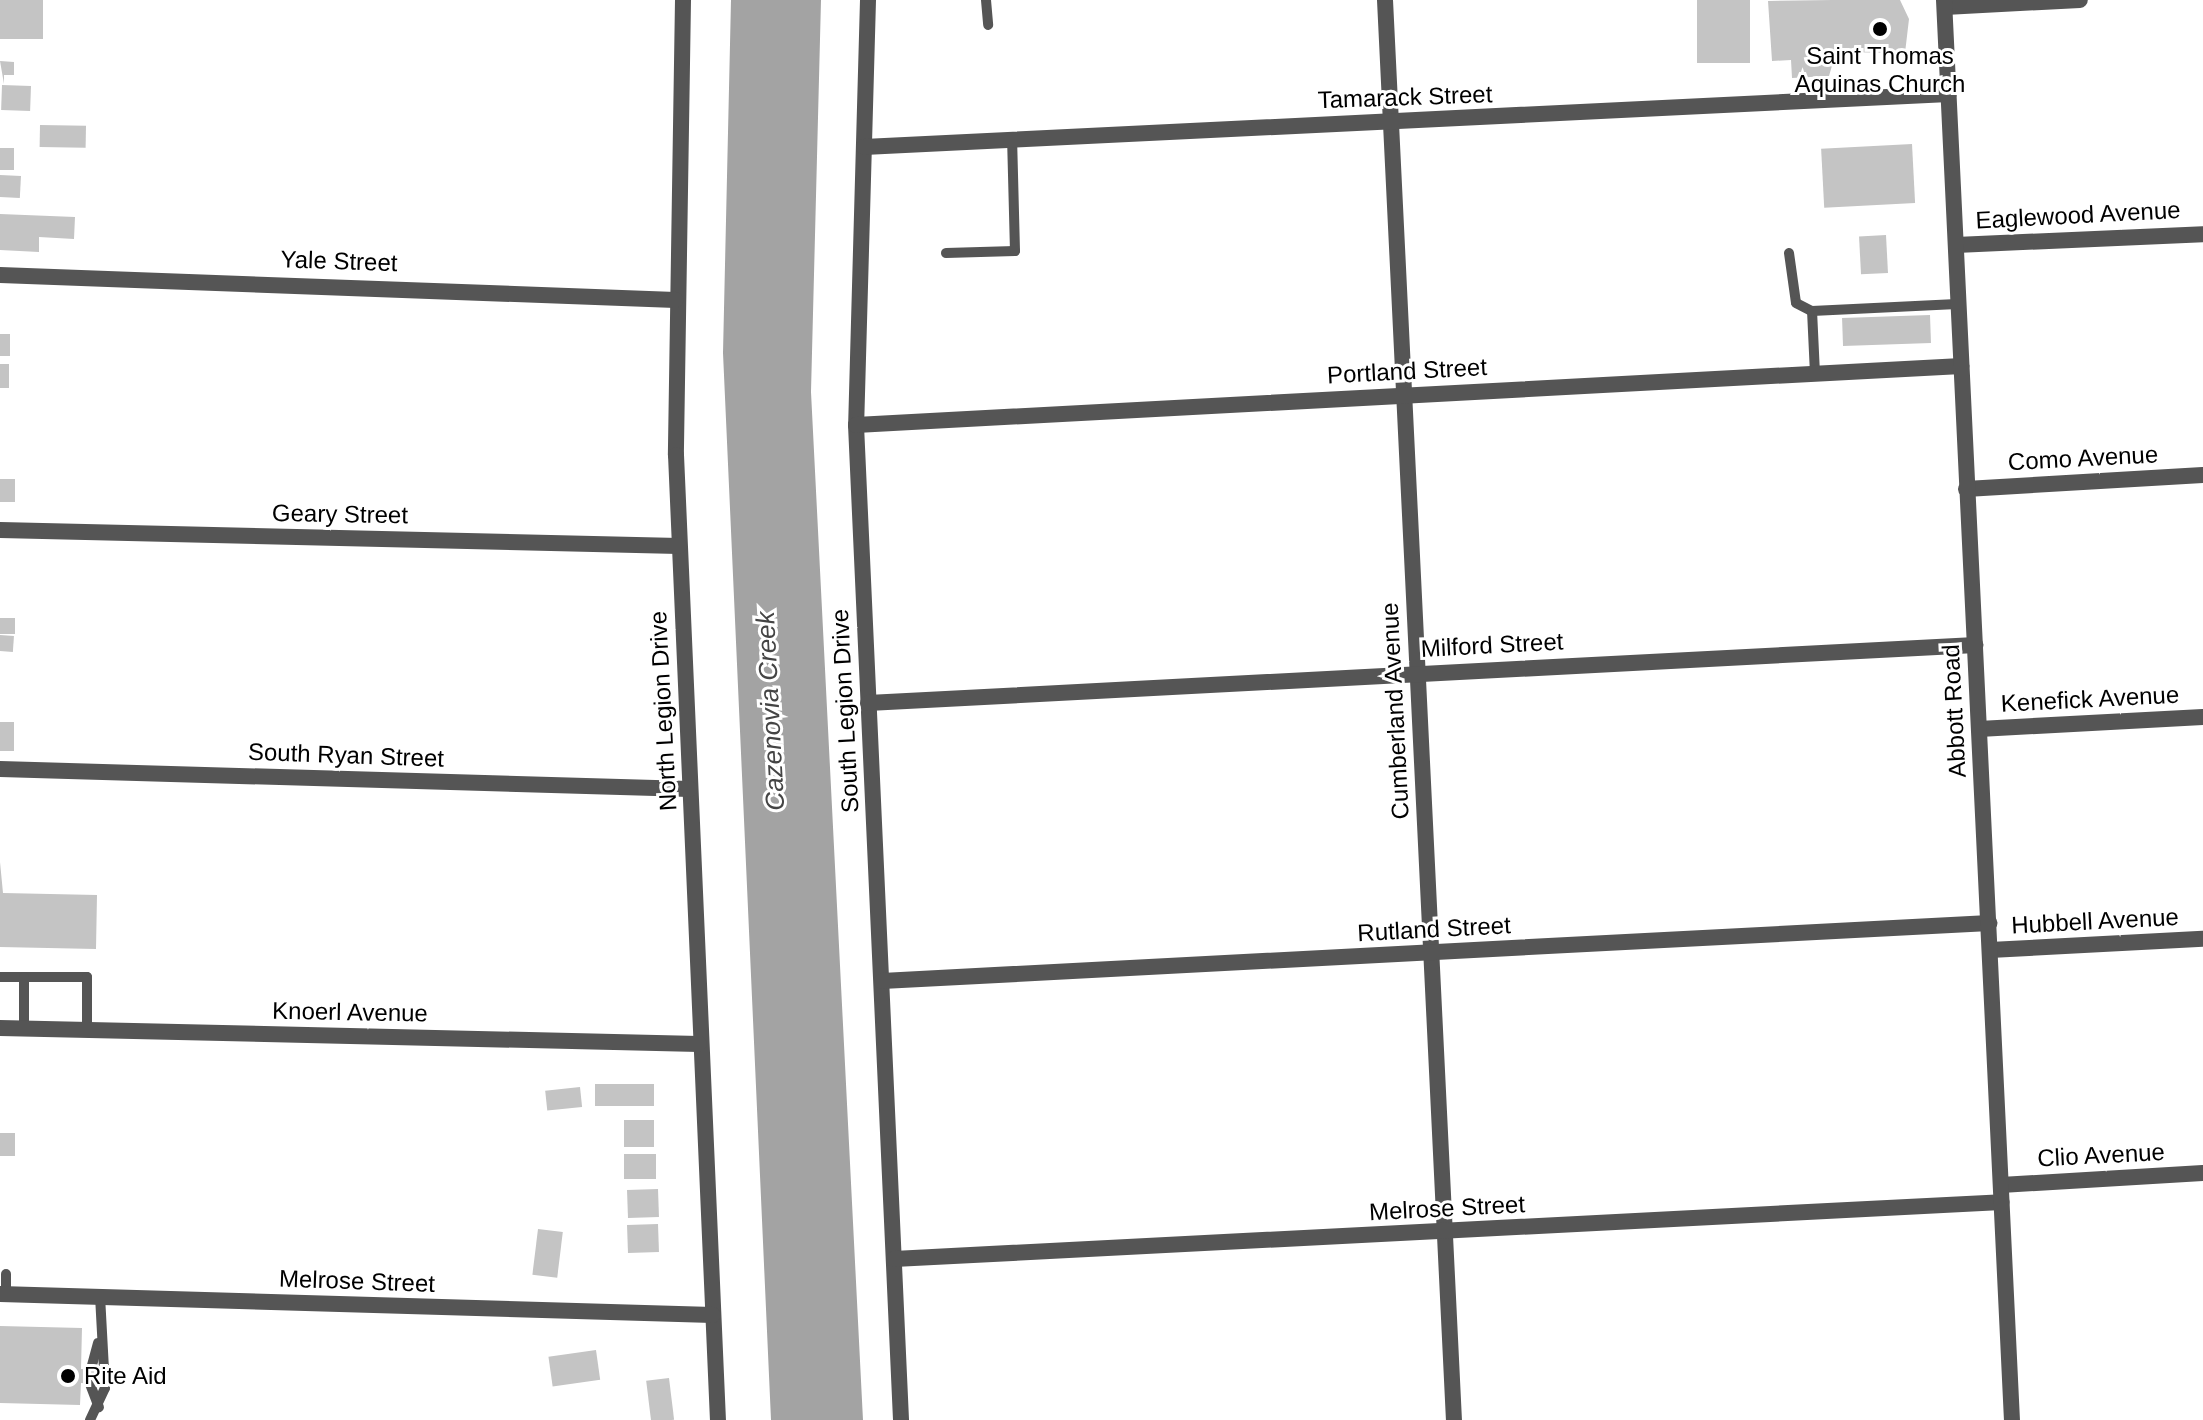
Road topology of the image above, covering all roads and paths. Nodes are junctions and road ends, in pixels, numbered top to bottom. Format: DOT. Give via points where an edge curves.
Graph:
graph roads {
  1 [pos="683,0"];
  2 [pos="868,0"];
  3 [pos="986,0"];
  4 [pos="1385,0"];
  5 [pos="2080,0"];
  6 [pos="1944,3"];
  7 [pos="988,25"];
  8 [pos="1949,94"];
  9 [pos="1390,121"];
  10 [pos="1012,139"];
  11 [pos="864,147"];
  12 [pos="2203,234"];
  13 [pos="1956,245"];
  14 [pos="946,253"];
  15 [pos="1789,253"];
  16 [pos="0,275"];
  17 [pos="676,300"];
  18 [pos="1957,304"];
  19 [pos="1812,311"];
  20 [pos="1961,366"];
  21 [pos="1815,374"];
  22 [pos="1403,395"];
  23 [pos="856,425"];
  24 [pos="2203,475"];
  25 [pos="1966,489"];
  26 [pos="0,530"];
  27 [pos="679,546"];
  28 [pos="1975,645"];
  29 [pos="1417,673"];
  30 [pos="868,703"];
  31 [pos="2203,717"];
  32 [pos="1979,729"];
  33 [pos="0,769"];
  34 [pos="690,789"];
  35 [pos="1989,923"];
  36 [pos="2203,939"];
  37 [pos="1990,950"];
  38 [pos="1431,953"];
  39 [pos="0,977"];
  40 [pos="24,977"];
  41 [pos="882,981"];
  42 [pos="0,1028"];
  43 [pos="24,1028"];
  44 [pos="87,1029"];
  45 [pos="699,1044"];
  46 [pos="2203,1173"];
  47 [pos="2001,1185"];
  48 [pos="2002,1202"];
  49 [pos="1445,1232"];
  50 [pos="894,1259"];
  51 [pos="6,1274"];
  52 [pos="3,1294"];
  53 [pos="100,1297"];
  54 [pos="713,1315"];
  55 [pos="98,1343"];
  56 [pos="91,1369"];
  57 [pos="90,1384"];
  58 [pos="99,1407"];
  59 [pos="90,1420"];
  60 [pos="718,1420"];
  61 [pos="901,1420"];
  62 [pos="1454,1420"];
  63 [pos="2012,1420"];
  1 -- 17 [label="street, North Legion Drive"];
  2 -- 11 [label="street, South Legion Drive"];
  3 -- 7 [label="lane"];
  4 -- 9 [label="street, Cumberland Avenue"];
  5 -- 6 [label="street"];
  6 -- 8 [label="street, Abbott Road"];
  8 -- 9 [label="street, Tamarack Street"];
  8 -- 13 [label="street, Abbott Road"];
  9 -- 10 [label="street, Tamarack Street"];
  9 -- 22 [label="street, Cumberland Avenue"];
  10 -- 11 [label="street, Tamarack Street"];
  10 -- 14 [label="lane" via="1015,251"];
  11 -- 23 [label="street, South Legion Drive"];
  12 -- 13 [label="street, Eaglewood Avenue"];
  13 -- 18 [label="street, Abbott Road"];
  15 -- 19 [label="lane" via="1796,303"];
  16 -- 17 [label="street, Yale Street"];
  17 -- 27 [label="street, North Legion Drive"];
  18 -- 19 [label="lane"];
  18 -- 20 [label="street, Abbott Road"];
  19 -- 21 [label="lane"];
  20 -- 21 [label="street, Portland Street"];
  20 -- 25 [label="street, Abbott Road"];
  21 -- 22 [label="street, Portland Street"];
  22 -- 23 [label="street, Portland Street"];
  22 -- 29 [label="street, Cumberland Avenue"];
  23 -- 30 [label="street, South Legion Drive"];
  24 -- 25 [label="street, Como Avenue"];
  25 -- 28 [label="street, Abbott Road"];
  26 -- 27 [label="street, Geary Street"];
  27 -- 34 [label="street, North Legion Drive"];
  28 -- 29 [label="street, Milford Street"];
  28 -- 32 [label="street, Abbott Road"];
  29 -- 30 [label="street, Milford Street"];
  29 -- 38 [label="street, Cumberland Avenue"];
  30 -- 41 [label="street, South Legion Drive"];
  31 -- 32 [label="street, Kenefick Avenue"];
  32 -- 35 [label="street, Abbott Road"];
  33 -- 34 [label="street, South Ryan Street"];
  34 -- 45 [label="street, North Legion Drive"];
  35 -- 37 [label="street, Abbott Road"];
  35 -- 38 [label="street, Rutland Street"];
  36 -- 37 [label="street, Hubbell Avenue"];
  37 -- 47 [label="street, Abbott Road"];
  38 -- 41 [label="street, Rutland Street"];
  38 -- 49 [label="street, Cumberland Avenue"];
  39 -- 40 [label="lane"];
  40 -- 43 [label="lane"];
  40 -- 44 [label="lane" via="87,977"];
  41 -- 50 [label="street, South Legion Drive"];
  42 -- 43 [label="street, Knoerl Avenue"];
  43 -- 44 [label="street, Knoerl Avenue"];
  44 -- 45 [label="street, Knoerl Avenue"];
  45 -- 54 [label="street, North Legion Drive"];
  46 -- 47 [label="street, Clio Avenue"];
  47 -- 48 [label="street, Abbott Road"];
  48 -- 49 [label="street, Melrose Street"];
  48 -- 63 [label="street, Abbott Road"];
  49 -- 50 [label="street, Melrose Street"];
  49 -- 62 [label="street, Cumberland Avenue"];
  50 -- 61 [label="street, South Legion Drive"];
  51 -- 52 [label="lane"];
  52 -- 53 [label="street, Melrose Street"];
  53 -- 54 [label="street, Melrose Street"];
  53 -- 55 [label="lane"];
  54 -- 60 [label="street, North Legion Drive"];
  55 -- 56 [label="lane"];
  55 -- 58 [label="lane" via="105,1358"];
  57 -- 58 [label="lane"];
  58 -- 59 [label="lane"];
}
